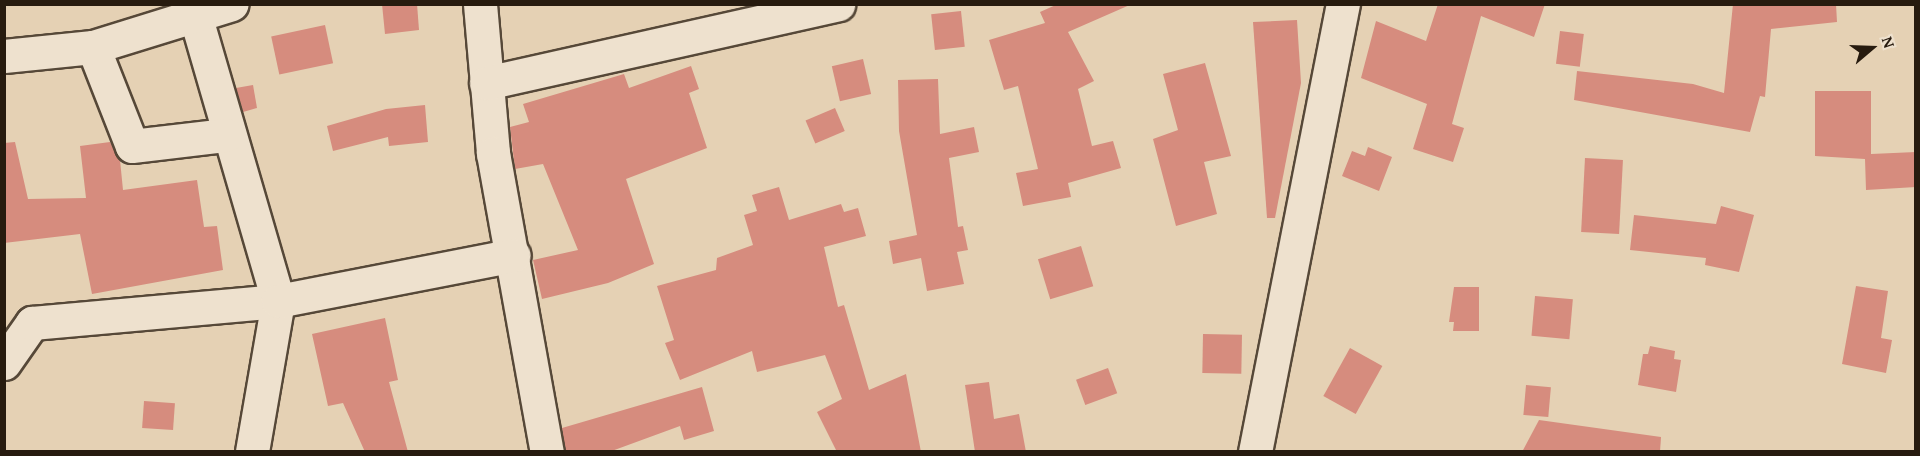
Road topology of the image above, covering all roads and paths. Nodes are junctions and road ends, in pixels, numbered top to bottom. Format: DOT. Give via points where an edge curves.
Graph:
graph roads {
  1 [pos="232,4"];
  2 [pos="480,4"];
  3 [pos="838,4"];
  4 [pos="1343,4"];
  5 [pos="196,18"];
  6 [pos="93,47"];
  7 [pos="4,56"];
  8 [pos="486,83"];
  9 [pos="226,135"];
  10 [pos="514,255"];
  11 [pos="278,301"];
  12 [pos="4,363"];
  13 [pos="252,452"];
  14 [pos="547,452"];
  15 [pos="1255,452"];
  1 -- 5 [label="street"];
  2 -- 8 [label="street"];
  3 -- 8 [label="street"];
  4 -- 15 [label="street"];
  5 -- 6 [label="street"];
  5 -- 9 [label="street"];
  6 -- 7 [label="street"];
  6 -- 9 [label="street" via="132,146"];
  8 -- 10 [label="street" via="493,153"];
  9 -- 11 [label="street"];
  10 -- 11 [label="street"];
  10 -- 14 [label="street"];
  11 -- 12 [label="street" via="32,322"];
  11 -- 13 [label="street"];
}
